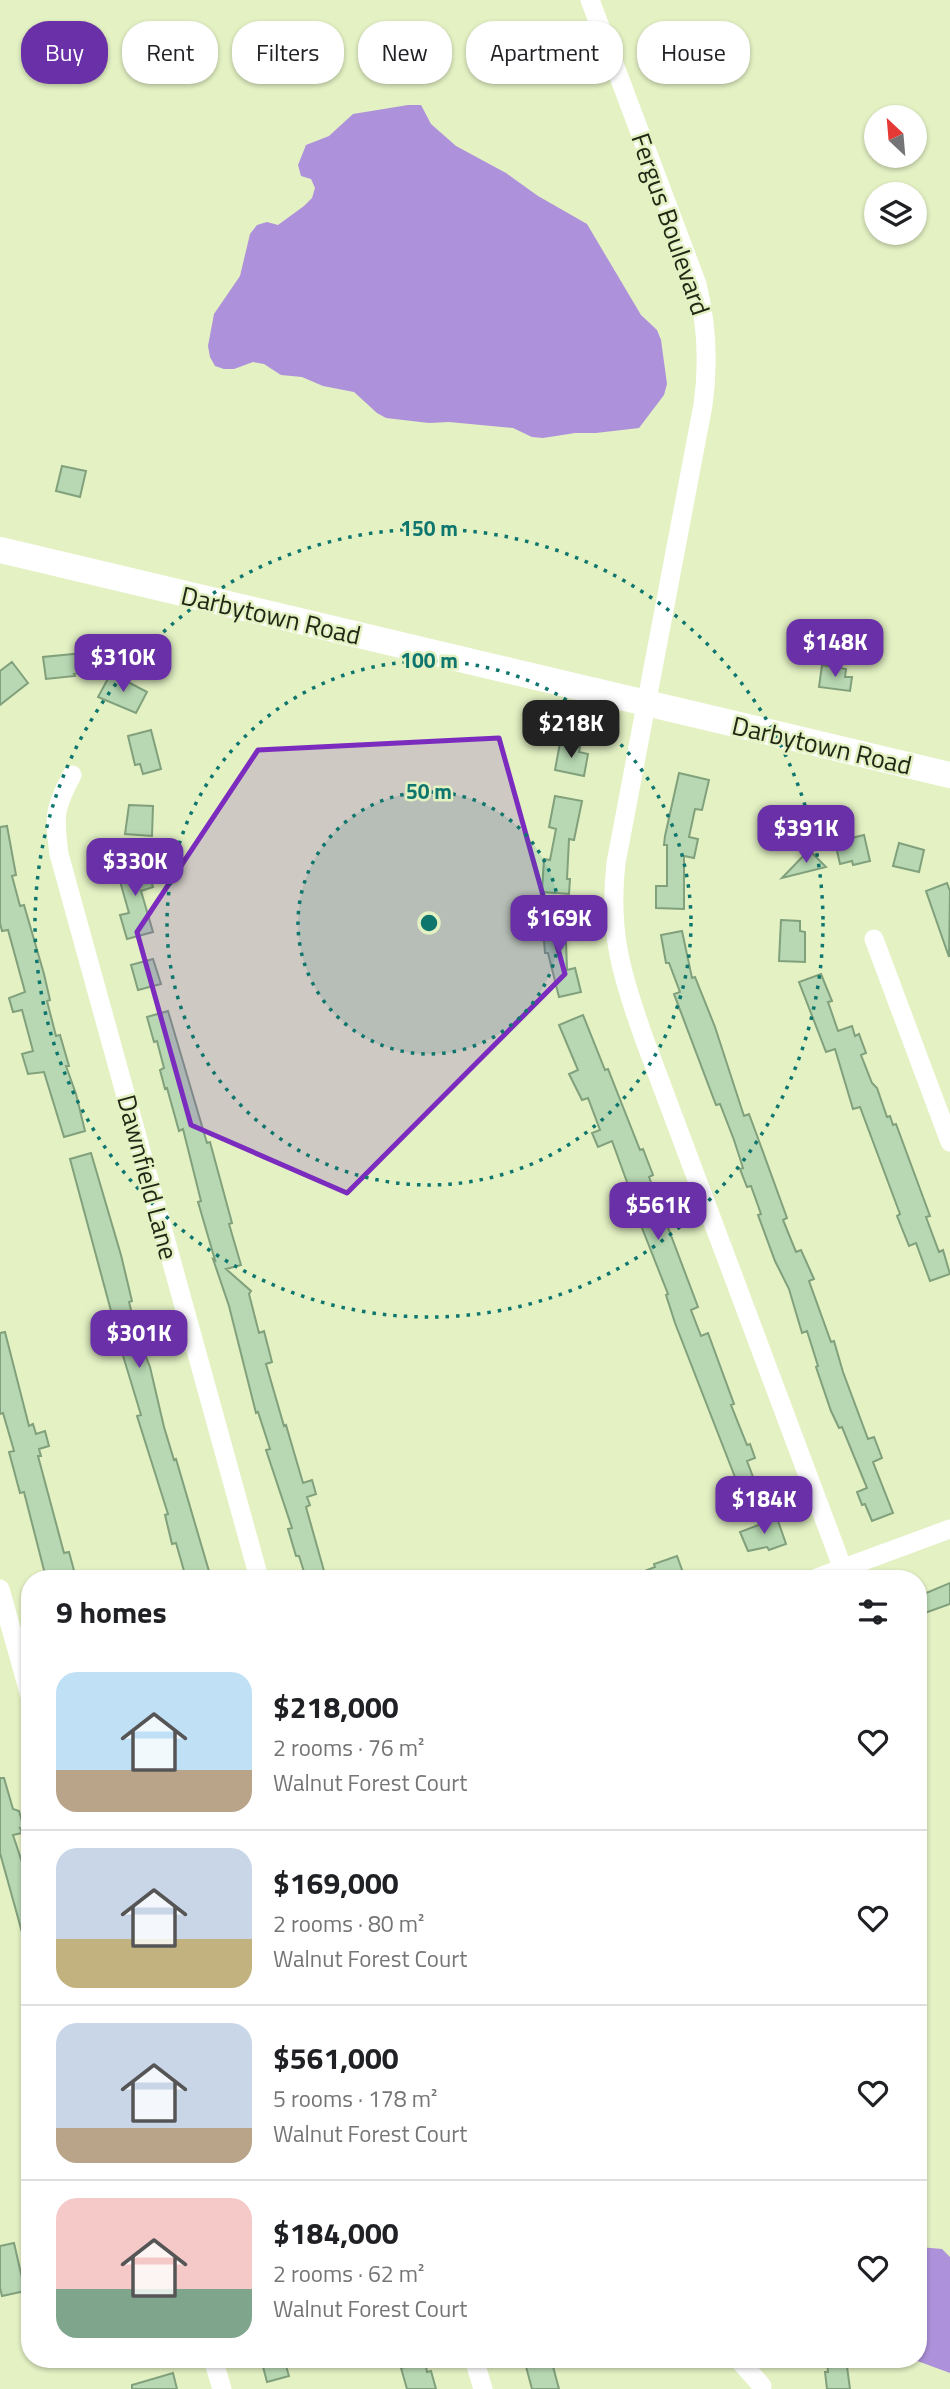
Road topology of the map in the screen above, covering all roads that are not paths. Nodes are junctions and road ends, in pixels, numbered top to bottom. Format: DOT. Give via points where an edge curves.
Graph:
graph roads {
  1 [pos="590,0"];
  2 [pos="0,551"];
  3 [pos="644,703"];
  4 [pos="72,775"];
  5 [pos="950,775"];
  6 [pos="874,939"];
  7 [pos="950,1142"];
  8 [pos="950,1529"];
  9 [pos="843,1569"];
  10 [pos="257,1570"];
  11 [pos="840,1570"];
  12 [pos="0,1589"];
  13 [pos="21,1664"];
  14 [pos="216,2368"];
  15 [pos="477,2368"];
  16 [pos="746,2368"];
  17 [pos="762,2386"];
  18 [pos="222,2389"];
  19 [pos="483,2389"];
  1 -- 3 [label="street, Fergus Boulevard" via="696,284 708,347 703,405"];
  2 -- 3 [label="main road, Darbytown Road"];
  3 -- 5 [label="main road, Darbytown Road"];
  3 -- 9 [label="street, Fergus Boulevard" via="613,885 617,951 645,1041"];
  4 -- 10 [label="street, Dawnfield Lane" via="58,801 59,854"];
  6 -- 7 [label="street"];
  8 -- 9 [label="street"];
  9 -- 11 [label="street"];
  12 -- 13 [label="street"];
  14 -- 18 [label="street"];
  15 -- 19 [label="street"];
  16 -- 17 [label="street"];
}
